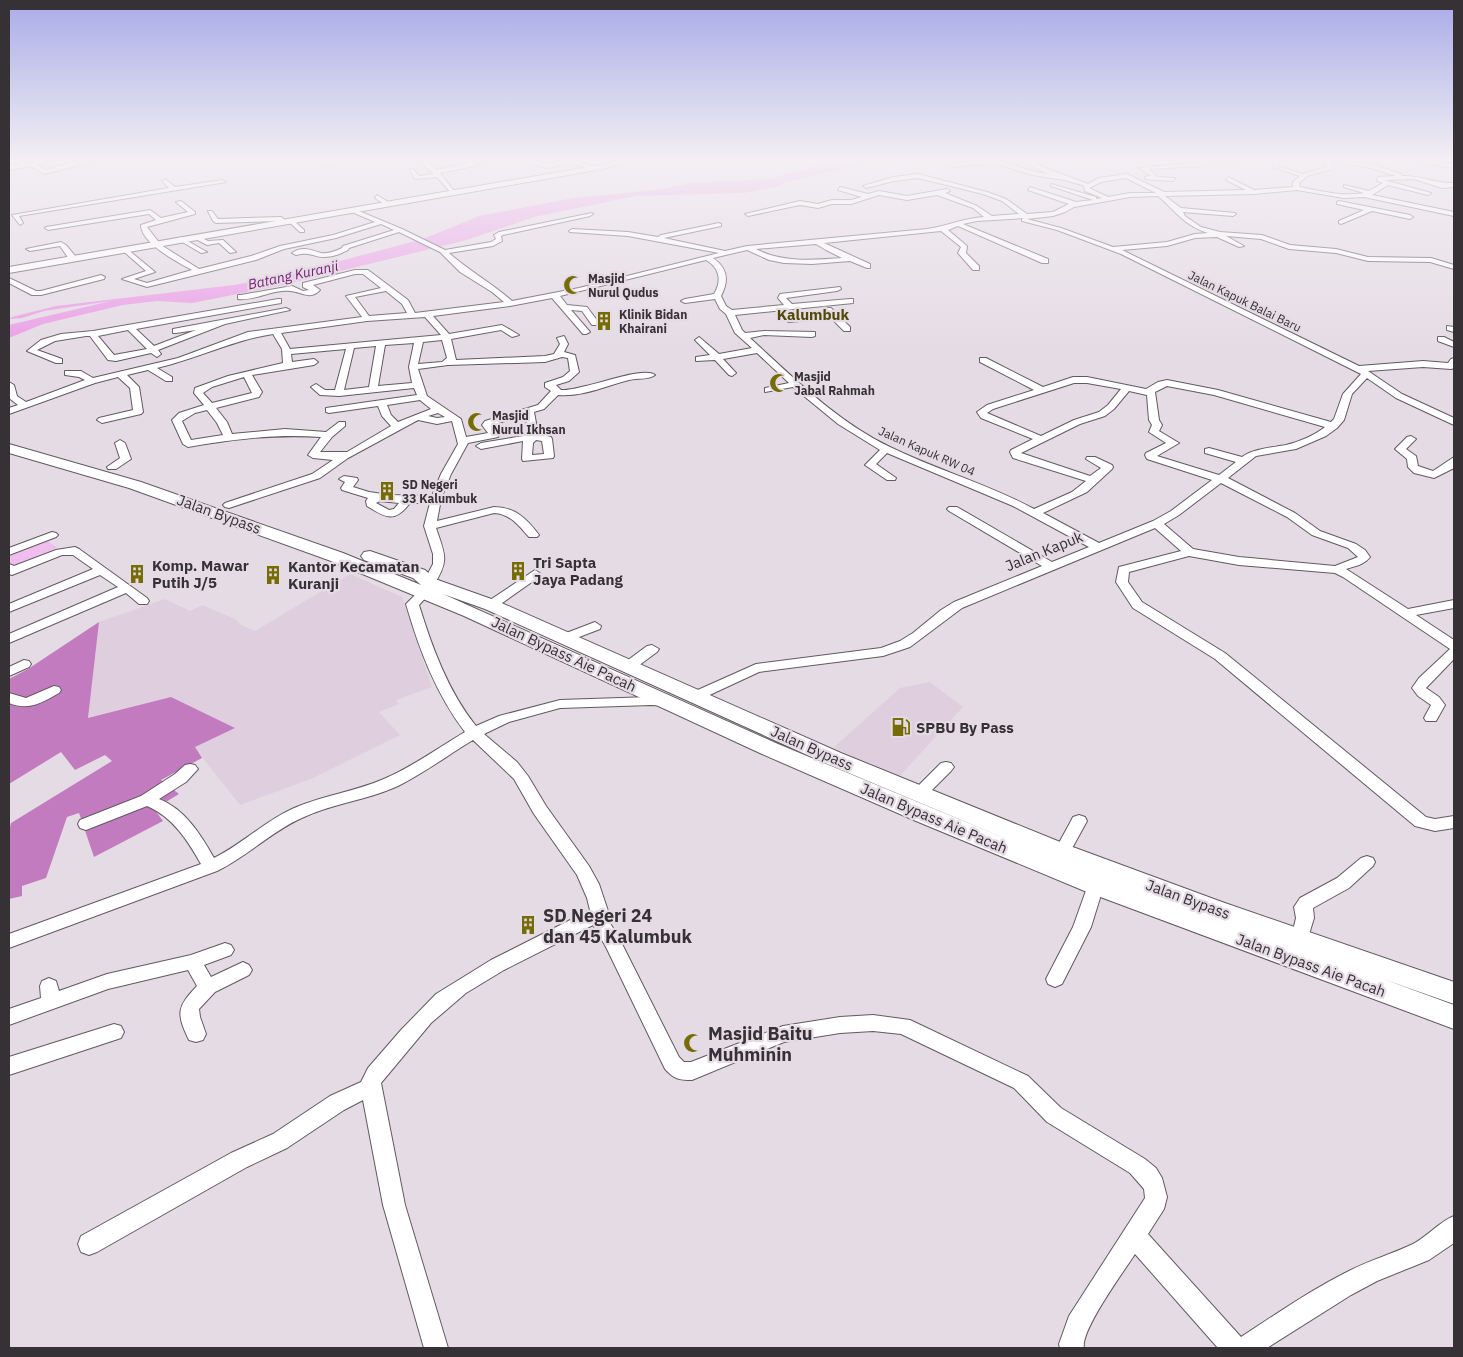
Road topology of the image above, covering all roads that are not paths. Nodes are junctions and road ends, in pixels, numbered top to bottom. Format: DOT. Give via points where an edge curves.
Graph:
graph roads {
  1 [pos="84,222"];
  2 [pos="157,222"];
  3 [pos="279,222"];
  4 [pos="279,222"];
  5 [pos="289,222"];
  6 [pos="381,222"];
  7 [pos="382,222"];
  8 [pos="551,222"];
  9 [pos="967,222"];
  10 [pos="1030,222"];
  11 [pos="1190,222"];
  12 [pos="958,224"];
  13 [pos="719,225"];
  14 [pos="48,228"];
  15 [pos="942,229"];
  16 [pos="400,230"];
  17 [pos="302,231"];
  18 [pos="572,231"];
  19 [pos="1218,234"];
  20 [pos="196,237"];
  21 [pos="657,238"];
  22 [pos="181,239"];
  23 [pos="817,241"];
  24 [pos="155,243"];
  25 [pos="1241,246"];
  26 [pos="747,248"];
  27 [pos="1343,248"];
  28 [pos="30,249"];
  29 [pos="124,249"];
  30 [pos="1112,249"];
  31 [pos="1361,250"];
  32 [pos="202,252"];
  33 [pos="232,252"];
  34 [pos="443,252"];
  35 [pos="729,252"];
  36 [pos="1352,253"];
  37 [pos="291,254"];
  38 [pos="72,257"];
  39 [pos="708,258"];
  40 [pos="851,259"];
  41 [pos="1045,261"];
  42 [pos="867,266"];
  43 [pos="1454,267"];
  44 [pos="976,268"];
  45 [pos="9,269"];
  46 [pos="198,272"];
  47 [pos="101,277"];
  48 [pos="9,280"];
  49 [pos="378,281"];
  50 [pos="369,283"];
  51 [pos="144,285"];
  52 [pos="352,286"];
  53 [pos="62,287"];
  54 [pos="387,289"];
  55 [pos="836,289"];
  56 [pos="74,292"];
  57 [pos="138,292"];
  58 [pos="350,296"];
  59 [pos="555,296"];
  60 [pos="717,296"];
  61 [pos="241,297"];
  62 [pos="751,300"];
  63 [pos="278,301"];
  64 [pos="685,301"];
  65 [pos="850,301"];
  66 [pos="510,304"];
  67 [pos="822,304"];
  68 [pos="566,307"];
  69 [pos="790,307"];
  70 [pos="286,310"];
  71 [pos="762,310"];
  72 [pos="730,313"];
  73 [pos="427,314"];
  74 [pos="412,315"];
  75 [pos="833,315"];
  76 [pos="802,318"];
  77 [pos="367,319"];
  78 [pos="768,319"];
  79 [pos="789,320"];
  80 [pos="166,321"];
  81 [pos="223,322"];
  82 [pos="595,323"];
  83 [pos="130,327"];
  84 [pos="848,329"];
  85 [pos="176,331"];
  86 [pos="276,332"];
  87 [pos="586,332"];
  88 [pos="93,334"];
  89 [pos="515,335"];
  90 [pos="743,336"];
  91 [pos="186,338"];
  92 [pos="446,338"];
  93 [pos="561,338"];
  94 [pos="1441,339"];
  95 [pos="419,340"];
  96 [pos="699,340"];
  97 [pos="381,343"];
  98 [pos="352,345"];
  99 [pos="1454,345"];
  100 [pos="316,348"];
  101 [pos="152,350"];
  102 [pos="758,350"];
  103 [pos="286,352"];
  104 [pos="558,354"];
  105 [pos="717,357"];
  106 [pos="699,359"];
  107 [pos="983,360"];
  108 [pos="59,361"];
  109 [pos="1454,361"];
  110 [pos="449,363"];
  111 [pos="169,364"];
  112 [pos="288,365"];
  113 [pos="413,367"];
  114 [pos="150,368"];
  115 [pos="1362,372"];
  116 [pos="68,373"];
  117 [pos="732,373"];
  118 [pos="120,374"];
  119 [pos="246,374"];
  120 [pos="651,375"];
  121 [pos="169,379"];
  122 [pos="92,381"];
  123 [pos="795,384"];
  124 [pos="9,385"];
  125 [pos="416,385"];
  126 [pos="316,387"];
  127 [pos="1126,389"];
  128 [pos="373,390"];
  129 [pos="768,390"];
  130 [pos="1042,390"];
  131 [pos="363,391"];
  132 [pos="556,392"];
  133 [pos="1147,392"];
  134 [pos="339,393"];
  135 [pos="568,394"];
  136 [pos="421,397"];
  137 [pos="584,398"];
  138 [pos="381,402"];
  139 [pos="367,404"];
  140 [pos="25,405"];
  141 [pos="210,407"];
  142 [pos="438,409"];
  143 [pos="9,410"];
  144 [pos="329,410"];
  145 [pos="529,410"];
  146 [pos="416,417"];
  147 [pos="454,418"];
  148 [pos="102,420"];
  149 [pos="1454,422"];
  150 [pos="342,424"];
  151 [pos="1334,426"];
  152 [pos="398,427"];
  153 [pos="328,435"];
  154 [pos="229,437"];
  155 [pos="534,437"];
  156 [pos="1411,438"];
  157 [pos="9,439"];
  158 [pos="1041,439"];
  159 [pos="120,443"];
  160 [pos="481,443"];
  161 [pos="461,445"];
  162 [pos="9,448"];
  163 [pos="886,449"];
  164 [pos="1210,451"];
  165 [pos="345,456"];
  166 [pos="527,459"];
  167 [pos="1091,459"];
  168 [pos="1454,460"];
  169 [pos="1243,462"];
  170 [pos="112,467"];
  171 [pos="524,472"];
  172 [pos="891,478"];
  173 [pos="344,479"];
  174 [pos="1220,479"];
  175 [pos="1092,480"];
  176 [pos="170,491"];
  177 [pos="436,499"];
  178 [pos="229,505"];
  179 [pos="953,509"];
  180 [pos="1035,512"];
  181 [pos="1157,523"];
  182 [pos="430,526"];
  183 [pos="52,535"];
  184 [pos="533,535"];
  185 [pos="1099,547"];
  186 [pos="9,552"];
  187 [pos="1189,552"];
  188 [pos="1052,567"];
  189 [pos="10,570"];
  190 [pos="101,570"];
  191 [pos="1338,570"];
  192 [pos="535,574"];
  193 [pos="127,588"];
  194 [pos="427,588"];
  195 [pos="143,600"];
  196 [pos="1454,604"];
  197 [pos="491,606"];
  198 [pos="9,608"];
  199 [pos="1407,614"];
  200 [pos="596,626"];
  201 [pos="566,638"];
  202 [pos="9,639"];
  203 [pos="1454,646"];
  204 [pos="652,649"];
  205 [pos="1454,652"];
  206 [pos="24,664"];
  207 [pos="629,666"];
  208 [pos="9,672"];
  209 [pos="54,690"];
  210 [pos="696,696"];
  211 [pos="9,697"];
  212 [pos="670,703"];
  213 [pos="1431,718"];
  214 [pos="474,733"];
  215 [pos="946,767"];
  216 [pos="190,769"];
  217 [pos="920,793"];
  218 [pos="147,800"];
  219 [pos="1079,822"];
  220 [pos="1454,822"];
  221 [pos="86,824"];
  222 [pos="1062,852"];
  223 [pos="1366,862"];
  224 [pos="211,868"];
  225 [pos="1096,884"];
  226 [pos="596,914"];
  227 [pos="1300,939"];
  228 [pos="9,941"];
  229 [pos="225,950"];
  230 [pos="192,962"];
  231 [pos="244,970"];
  232 [pos="1055,979"];
  233 [pos="208,987"];
  234 [pos="1454,993"];
  235 [pos="9,1017"];
  236 [pos="1454,1017"];
  237 [pos="114,1032"];
  238 [pos="196,1034"];
  239 [pos="9,1066"];
  240 [pos="372,1086"];
  241 [pos="1454,1227"];
  242 [pos="1134,1236"];
  243 [pos="90,1244"];
  244 [pos="436,1348"];
  245 [pos="1072,1348"];
  246 [pos="1234,1348"];
  247 [pos="1246,1348"];
  1 -- 14 [label="street"];
  2 -- 24 [label="street" via="145,225"];
  3 -- 20 [label="main road"];
  4 -- 24 [label="main road"];
  5 -- 17 [label="street"];
  6 -- 46 [label="street"];
  7 -- 16 [label="street"];
  8 -- 34 [label="street" via="501,233 497,235 500,240 493,244"];
  9 -- 12 [label="street"];
  10 -- 30 [label="street, Jalan Kapuk Balai Baru" via="1060,229"];
  11 -- 19 [label="street"];
  12 -- 15 [label="street"];
  12 -- 41 [label="street"];
  13 -- 21 [label="street"];
  15 -- 23 [label="street"];
  15 -- 44 [label="street" via="965,246 962,253"];
  16 -- 34 [label="street"];
  16 -- 37 [label="street" via="333,254 319,254 309,249"];
  18 -- 21 [label="street"];
  19 -- 25 [label="street"];
  19 -- 30 [label="street" via="1167,244"];
  19 -- 36 [label="street" via="1256,236 1290,247"];
  20 -- 22 [label="main road"];
  20 -- 33 [label="street" via="205,242 221,241"];
  21 -- 35 [label="street"];
  22 -- 24 [label="main road"];
  22 -- 32 [label="street"];
  23 -- 26 [label="street"];
  23 -- 40 [label="street"];
  24 -- 29 [label="main road"];
  24 -- 38 [label="main road"];
  24 -- 46 [label="street"];
  26 -- 35 [label="street"];
  26 -- 40 [label="street" via="756,255 806,262"];
  27 -- 36 [label="street"];
  28 -- 38 [label="street" via="61,244"];
  29 -- 45 [label="main road"];
  29 -- 51 [label="street" via="150,272 126,279"];
  30 -- 115 [label="street, Jalan Kapuk Balai Baru"];
  31 -- 36 [label="street"];
  34 -- 66 [label="street"];
  35 -- 39 [label="street"];
  36 -- 43 [label="street" via="1372,260 1431,260"];
  38 -- 45 [label="main road"];
  39 -- 59 [label="street"];
  39 -- 60 [label="street" via="719,265 724,279"];
  40 -- 42 [label="street"];
  46 -- 51 [label="street"];
  47 -- 53 [label="street"];
  48 -- 53 [label="street" via="35,293"];
  49 -- 50 [label="street"];
  49 -- 54 [label="street"];
  49 -- 61 [label="street" via="369,273 361,272"];
  51 -- 57 [label="street" via="149,289"];
  52 -- 58 [label="street" via="347,290"];
  53 -- 56 [label="street"];
  54 -- 58 [label="street"];
  54 -- 74 [label="street" via="405,302"];
  55 -- 69 [label="street" via="783,296"];
  58 -- 77 [label="street"];
  59 -- 66 [label="street"];
  59 -- 68 [label="street"];
  60 -- 64 [label="street"];
  60 -- 72 [label="street, Jalan Kapuk RW 04"];
  62 -- 71 [label="street"];
  63 -- 80 [label="street"];
  65 -- 67 [label="street"];
  66 -- 73 [label="street"];
  67 -- 69 [label="street"];
  67 -- 75 [label="street"];
  68 -- 82 [label="street" via="584,308"];
  68 -- 87 [label="street"];
  69 -- 71 [label="street"];
  70 -- 81 [label="street"];
  71 -- 72 [label="street"];
  71 -- 78 [label="street"];
  72 -- 90 [label="street, Jalan Kapuk RW 04"];
  73 -- 74 [label="street"];
  73 -- 92 [label="street"];
  74 -- 77 [label="street"];
  75 -- 76 [label="street"];
  75 -- 84 [label="street"];
  76 -- 79 [label="street"];
  76 -- 90 [label="street" via="811,330"];
  77 -- 86 [label="street"];
  80 -- 83 [label="street"];
  80 -- 85 [label="street"];
  81 -- 85 [label="street"];
  81 -- 91 [label="street"];
  83 -- 88 [label="street"];
  83 -- 101 [label="street"];
  85 -- 91 [label="street"];
  86 -- 103 [label="street"];
  86 -- 111 [label="street" via="243,336"];
  88 -- 101 [label="street" via="112,358"];
  88 -- 108 [label="street" via="65,336 31,351"];
  89 -- 92 [label="street" via="502,327"];
  90 -- 102 [label="street, Jalan Kapuk RW 04"];
  91 -- 101 [label="street"];
  92 -- 95 [label="street"];
  92 -- 110 [label="street" via="452,359"];
  93 -- 104 [label="street" via="564,344"];
  94 -- 99 [label="street"];
  95 -- 97 [label="street"];
  95 -- 113 [label="street"];
  96 -- 105 [label="street"];
  97 -- 98 [label="street"];
  97 -- 128 [label="street"];
  98 -- 100 [label="street"];
  98 -- 134 [label="street"];
  100 -- 103 [label="street"];
  100 -- 112 [label="street" via="314,366"];
  101 -- 111 [label="street"];
  102 -- 105 [label="street"];
  102 -- 123 [label="street, Jalan Kapuk RW 04"];
  103 -- 112 [label="street"];
  104 -- 110 [label="street" via="545,359"];
  104 -- 132 [label="street" via="571,356 575,372 566,379 548,384"];
  105 -- 106 [label="street"];
  105 -- 117 [label="street"];
  107 -- 130 [label="street"];
  109 -- 115 [label="street" via="1451,366 1423,364"];
  110 -- 113 [label="street"];
  111 -- 114 [label="street"];
  112 -- 119 [label="street"];
  113 -- 125 [label="street"];
  114 -- 118 [label="street"];
  114 -- 121 [label="street"];
  115 -- 149 [label="street, Jalan Kapuk Balai Baru" via="1408,401"];
  115 -- 151 [label="street" via="1342,400 1339,420"];
  116 -- 122 [label="street" via="80,374"];
  118 -- 122 [label="street"];
  118 -- 148 [label="street" via="134,387 138,412"];
  119 -- 141 [label="street" via="198,390"];
  119 -- 141 [label="street" via="256,395"];
  120 -- 135 [label="street" via="632,376"];
  122 -- 140 [label="street"];
  123 -- 129 [label="street"];
  123 -- 163 [label="street, Jalan Kapuk RW 04" via="841,422"];
  124 -- 140 [label="street" via="13,397"];
  125 -- 128 [label="street"];
  125 -- 136 [label="street"];
  126 -- 134 [label="street" via="323,393"];
  127 -- 130 [label="street" via="1081,379"];
  127 -- 133 [label="street"];
  127 -- 158 [label="street" via="1102,414"];
  128 -- 131 [label="street"];
  130 -- 158 [label="street" via="982,412 984,416"];
  131 -- 134 [label="street"];
  131 -- 139 [label="street"];
  132 -- 135 [label="street"];
  132 -- 145 [label="street" via="541,407"];
  133 -- 151 [label="street" via="1167,383 1215,392"];
  133 -- 174 [label="street" via="1152,394 1157,425 1154,432 1174,443 1150,456"];
  135 -- 137 [label="street"];
  136 -- 138 [label="street"];
  136 -- 142 [label="street"];
  138 -- 139 [label="street"];
  138 -- 152 [label="street" via="387,416"];
  139 -- 144 [label="street"];
  140 -- 143 [label="street"];
  141 -- 154 [label="street"];
  141 -- 154 [label="street" via="178,417 186,443"];
  142 -- 146 [label="street"];
  142 -- 147 [label="street"];
  145 -- 155 [label="street"];
  145 -- 160 [label="street" via="491,422 487,425 494,435"];
  146 -- 147 [label="street" via="437,421"];
  146 -- 152 [label="street"];
  147 -- 161 [label="street" via="458,422"];
  150 -- 153 [label="street"];
  151 -- 169 [label="street, Jalan Kapuk" via="1292,447 1253,454"];
  152 -- 165 [label="street"];
  153 -- 154 [label="street" via="285,432"];
  153 -- 165 [label="street" via="313,455"];
  155 -- 160 [label="street"];
  155 -- 166 [label="street" via="528,442"];
  155 -- 166 [label="street" via="547,439 549,456"];
  156 -- 168 [label="street" via="1400,449 1412,458 1418,471 1434,475"];
  157 -- 170 [label="highway"];
  158 -- 175 [label="street" via="1015,452 1017,456"];
  159 -- 170 [label="street" via="126,459"];
  160 -- 161 [label="street"];
  161 -- 177 [label="street"];
  162 -- 176 [label="highway, Jalan Bypass"];
  163 -- 172 [label="street" via="870,465"];
  163 -- 180 [label="street, Jalan Kapuk RW 04"];
  164 -- 169 [label="street"];
  165 -- 178 [label="street" via="316,476"];
  166 -- 171 [label="street"];
  167 -- 175 [label="street" via="1108,467"];
  169 -- 174 [label="street, Jalan Kapuk"];
  170 -- 176 [label="highway"];
  173 -- 177 [label="street" via="353,480 346,488 380,496 371,504 388,514 398,511 406,501"];
  174 -- 181 [label="street, Jalan Kapuk"];
  174 -- 191 [label="street" via="1291,515 1316,533 1342,541 1361,552 1364,557 1361,560"];
  175 -- 180 [label="street" via="1088,486 1064,500"];
  176 -- 178 [label="highway"];
  176 -- 194 [label="highway, Jalan Bypass" via="337,557"];
  177 -- 182 [label="street"];
  178 -- 194 [label="highway" via="419,574"];
  179 -- 188 [label="street"];
  180 -- 185 [label="street, Jalan Kapuk RW 04"];
  181 -- 185 [label="street, Jalan Kapuk"];
  181 -- 187 [label="street"];
  182 -- 184 [label="street" via="503,510 512,512"];
  182 -- 194 [label="street" via="439,564"];
  183 -- 186 [label="street"];
  185 -- 188 [label="street, Jalan Kapuk"];
  187 -- 191 [label="street" via="1239,561"];
  187 -- 220 [label="street" via="1123,570 1122,582 1137,605 1220,656 1421,822 1434,825"];
  188 -- 210 [label="street, Jalan Kapuk" via="958,605 918,636 883,652 756,668"];
  189 -- 190 [label="street" via="69,550"];
  190 -- 193 [label="street"];
  190 -- 198 [label="street"];
  191 -- 199 [label="street"];
  192 -- 197 [label="street"];
  193 -- 195 [label="street"];
  193 -- 202 [label="street"];
  194 -- 197 [label="highway, Jalan Bypass"];
  194 -- 212 [label="highway, Jalan Bypass Aie Pacah" via="471,612"];
  194 -- 214 [label="street" via="412,604 420,632 445,688"];
  196 -- 199 [label="street"];
  197 -- 201 [label="highway, Jalan Bypass"];
  199 -- 203 [label="street"];
  200 -- 201 [label="street"];
  201 -- 207 [label="highway, Jalan Bypass"];
  204 -- 207 [label="street"];
  205 -- 213 [label="street" via="1419,688 1438,705"];
  206 -- 208 [label="street"];
  207 -- 210 [label="highway, Jalan Bypass"];
  209 -- 211 [label="street" via="22,704"];
  210 -- 217 [label="highway, Jalan Bypass"];
  212 -- 214 [label="street" via="560,704 504,719"];
  212 -- 225 [label="highway, Jalan Bypass Aie Pacah" via="924,815"];
  214 -- 224 [label="street" via="392,782 297,814"];
  214 -- 226 [label="street" via="517,772 548,822 565,842 598,904"];
  215 -- 217 [label="street"];
  216 -- 218 [label="street"];
  217 -- 222 [label="highway, Jalan Bypass"];
  218 -- 221 [label="street"];
  218 -- 224 [label="street" via="164,808 182,824 198,843"];
  219 -- 222 [label="street"];
  222 -- 227 [label="highway, Jalan Bypass"];
  223 -- 227 [label="street" via="1342,884 1308,900 1303,907 1305,918"];
  224 -- 228 [label="street"];
  225 -- 232 [label="street" via="1082,927"];
  225 -- 236 [label="highway, Jalan Bypass Aie Pacah"];
  226 -- 240 [label="street" via="480,974 442,1001 375,1074 370,1083"];
  226 -- 242 [label="street" via="672,1063 679,1070 692,1072 783,1034 865,1024 903,1026 1021,1082 1054,1115 1140,1168 1154,1184 1156,1201"];
  227 -- 234 [label="highway, Jalan Bypass"];
  229 -- 230 [label="street"];
  230 -- 233 [label="street"];
  230 -- 235 [label="street" via="50,994"];
  231 -- 233 [label="street"];
  233 -- 238 [label="street" via="190,1006"];
  237 -- 239 [label="street"];
  240 -- 243 [label="street" via="337,1104 280,1141 239,1160"];
  240 -- 244 [label="street" via="394,1205"];
  241 -- 247 [label="street" via="1445,1238 1412,1256 1370,1272 1322,1298"];
  242 -- 245 [label="street" via="1077,1324"];
  242 -- 246 [label="street"];
}
